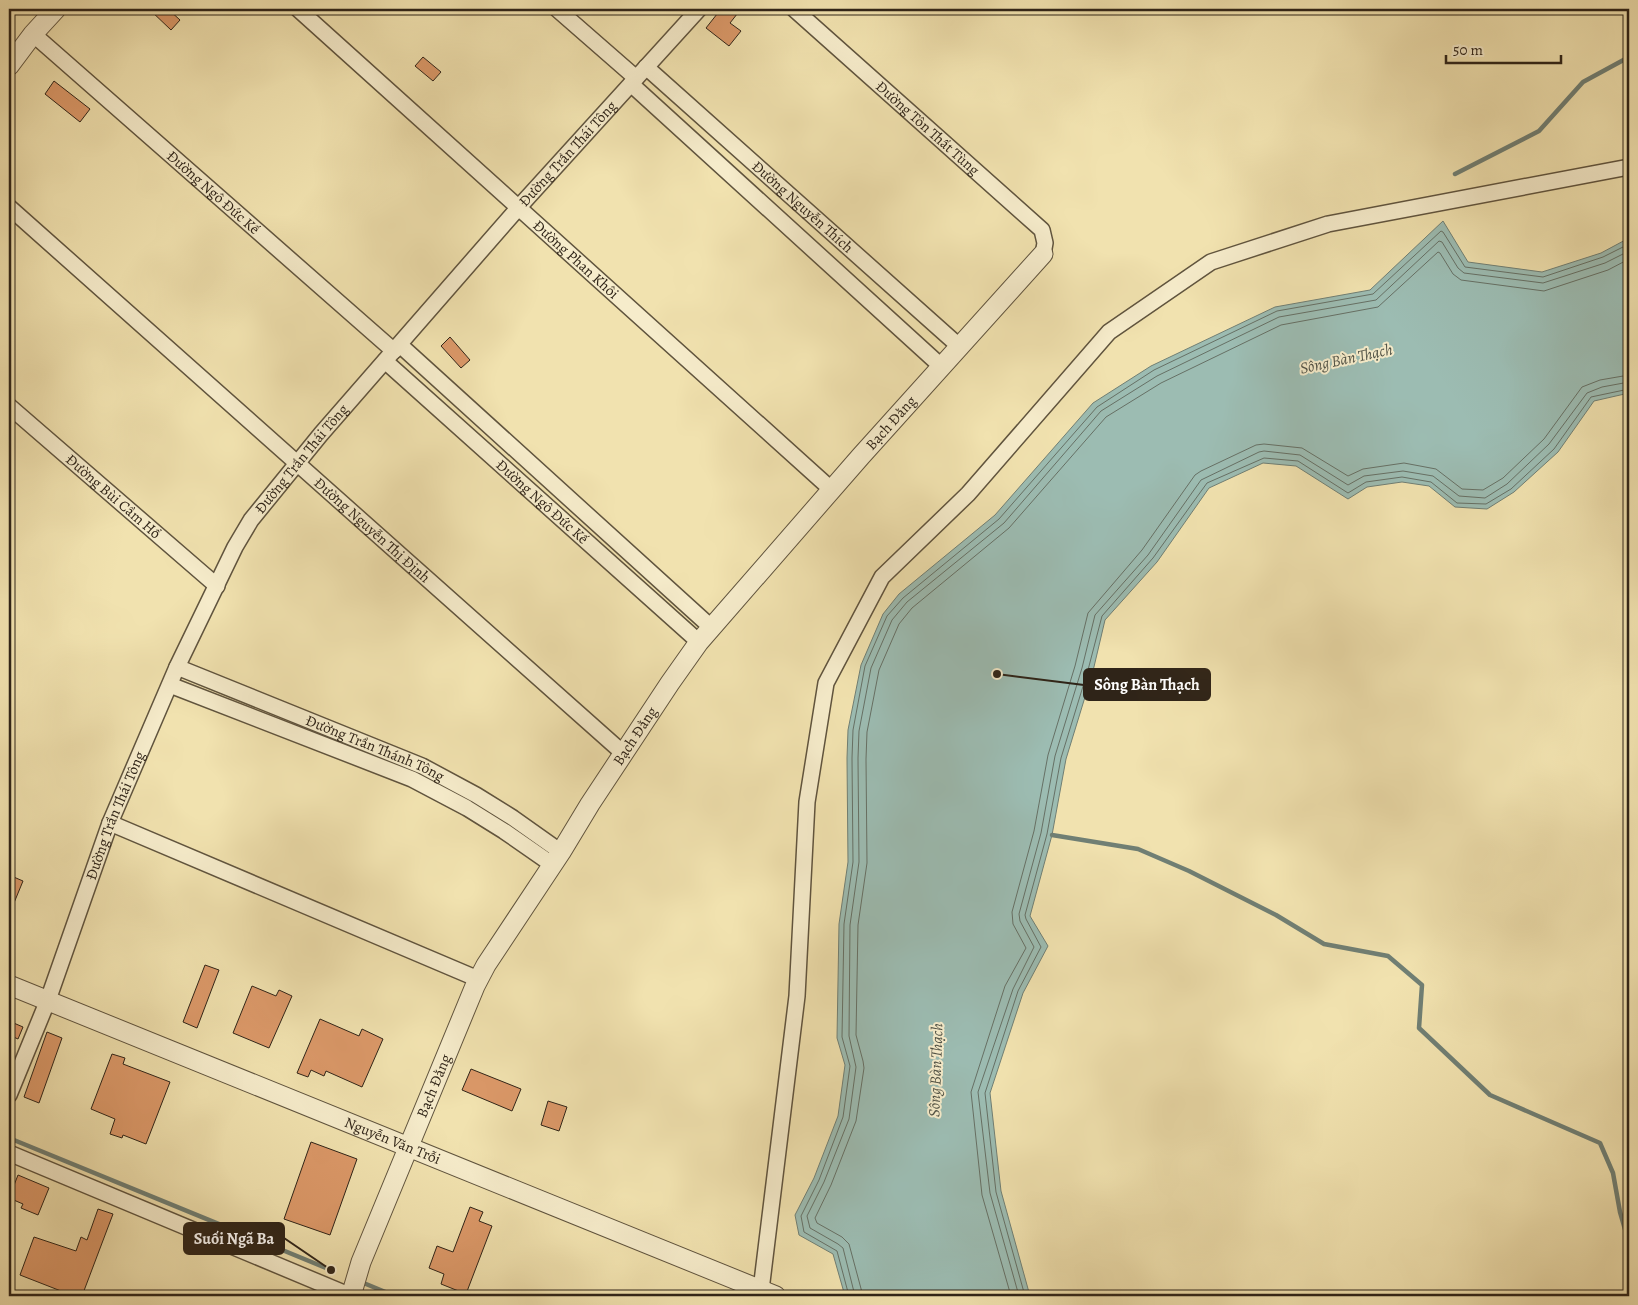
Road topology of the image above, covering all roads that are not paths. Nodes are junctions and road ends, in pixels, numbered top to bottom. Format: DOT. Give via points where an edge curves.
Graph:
graph roads {
  1 [pos="56,9"];
  2 [pos="298,9"];
  3 [pos="557,9"];
  4 [pos="699,9"];
  5 [pos="794,9"];
  6 [pos="33,34"];
  7 [pos="9,66"];
  8 [pos="646,67"];
  9 [pos="633,81"];
  10 [pos="1629,166"];
  11 [pos="9,207"];
  12 [pos="519,207"];
  13 [pos="1043,254"];
  14 [pos="960,347"];
  15 [pos="393,353"];
  16 [pos="942,367"];
  17 [pos="9,406"];
  18 [pos="298,463"];
  19 [pos="832,490"];
  20 [pos="217,586"];
  21 [pos="712,628"];
  22 [pos="700,642"];
  23 [pos="177,666"];
  24 [pos="170,685"];
  25 [pos="623,753"];
  26 [pos="110,824"];
  27 [pos="557,858"];
  28 [pos="478,979"];
  29 [pos="9,985"];
  30 [pos="48,1000"];
  31 [pos="9,1096"];
  32 [pos="409,1147"];
  33 [pos="9,1153"];
  34 [pos="769,1293"];
  35 [pos="351,1296"];
  1 -- 6 [label="street"];
  2 -- 12 [label="street, Đường Phan Khôi"];
  3 -- 9 [label="street, Đường Nguyễn Thích"];
  4 -- 8 [label="street, Đường Trần Thái Tông"];
  5 -- 13 [label="street, Đường Tôn Thất Tùng" via="1042,230"];
  6 -- 7 [label="street"];
  6 -- 15 [label="street, Đường Ngô Đức Kế"];
  8 -- 9 [label="street, Đường Trần Thái Tông"];
  8 -- 14 [label="street, Đường Nguyễn Thích"];
  9 -- 12 [label="street, Đường Trần Thái Tông"];
  9 -- 16 [label="street, Đường Nguyễn Thích"];
  10 -- 34 [label="street" via="1328,224 1211,262 1109,332 968,494 882,577 826,683 807,802 797,996"];
  11 -- 18 [label="street, Đường Nguyễn Thị Định"];
  12 -- 15 [label="street, Đường Trần Thái Tông"];
  12 -- 19 [label="street, Đường Phan Khôi"];
  13 -- 14 [label="street, Bạch Đằng"];
  14 -- 16 [label="street, Bạch Đằng"];
  15 -- 18 [label="street, Đường Trần Thái Tông"];
  15 -- 21 [label="street, Đường Ngô Đức Kế"];
  15 -- 22 [label="street, Đường Ngô Đức Kế"];
  16 -- 19 [label="street, Bạch Đằng"];
  17 -- 20 [label="street, Đường Bùi Cầm Hổ"];
  18 -- 20 [label="street, Đường Trần Thái Tông" via="251,520"];
  18 -- 25 [label="street, Đường Nguyễn Thị Định"];
  19 -- 21 [label="street, Bạch Đằng"];
  20 -- 23 [label="street, Đường Trần Thái Tông"];
  21 -- 22 [label="street, Bạch Đằng"];
  22 -- 25 [label="street, Bạch Đằng"];
  23 -- 24 [label="street, Đường Trần Thái Tông"];
  23 -- 27 [label="street, Đường Trần Thánh Tông" via="422,766 513,818"];
  24 -- 26 [label="street, Đường Trần Thái Tông"];
  24 -- 27 [label="street, Đường Trần Thánh Tông" via="412,779"];
  25 -- 27 [label="street, Bạch Đằng"];
  26 -- 28 [label="street"];
  26 -- 30 [label="street, Đường Trần Thái Tông"];
  27 -- 28 [label="street, Bạch Đằng"];
  28 -- 32 [label="street, Bạch Đằng"];
  29 -- 30 [label="street, Nguyễn Văn Trỗi"];
  30 -- 31 [label="street, Đường Trần Thái Tông"];
  30 -- 32 [label="street, Nguyễn Văn Trỗi"];
  32 -- 34 [label="street, Nguyễn Văn Trỗi"];
  32 -- 35 [label="street, Bạch Đằng" via="361,1262"];
  33 -- 35 [label="street"];
}
